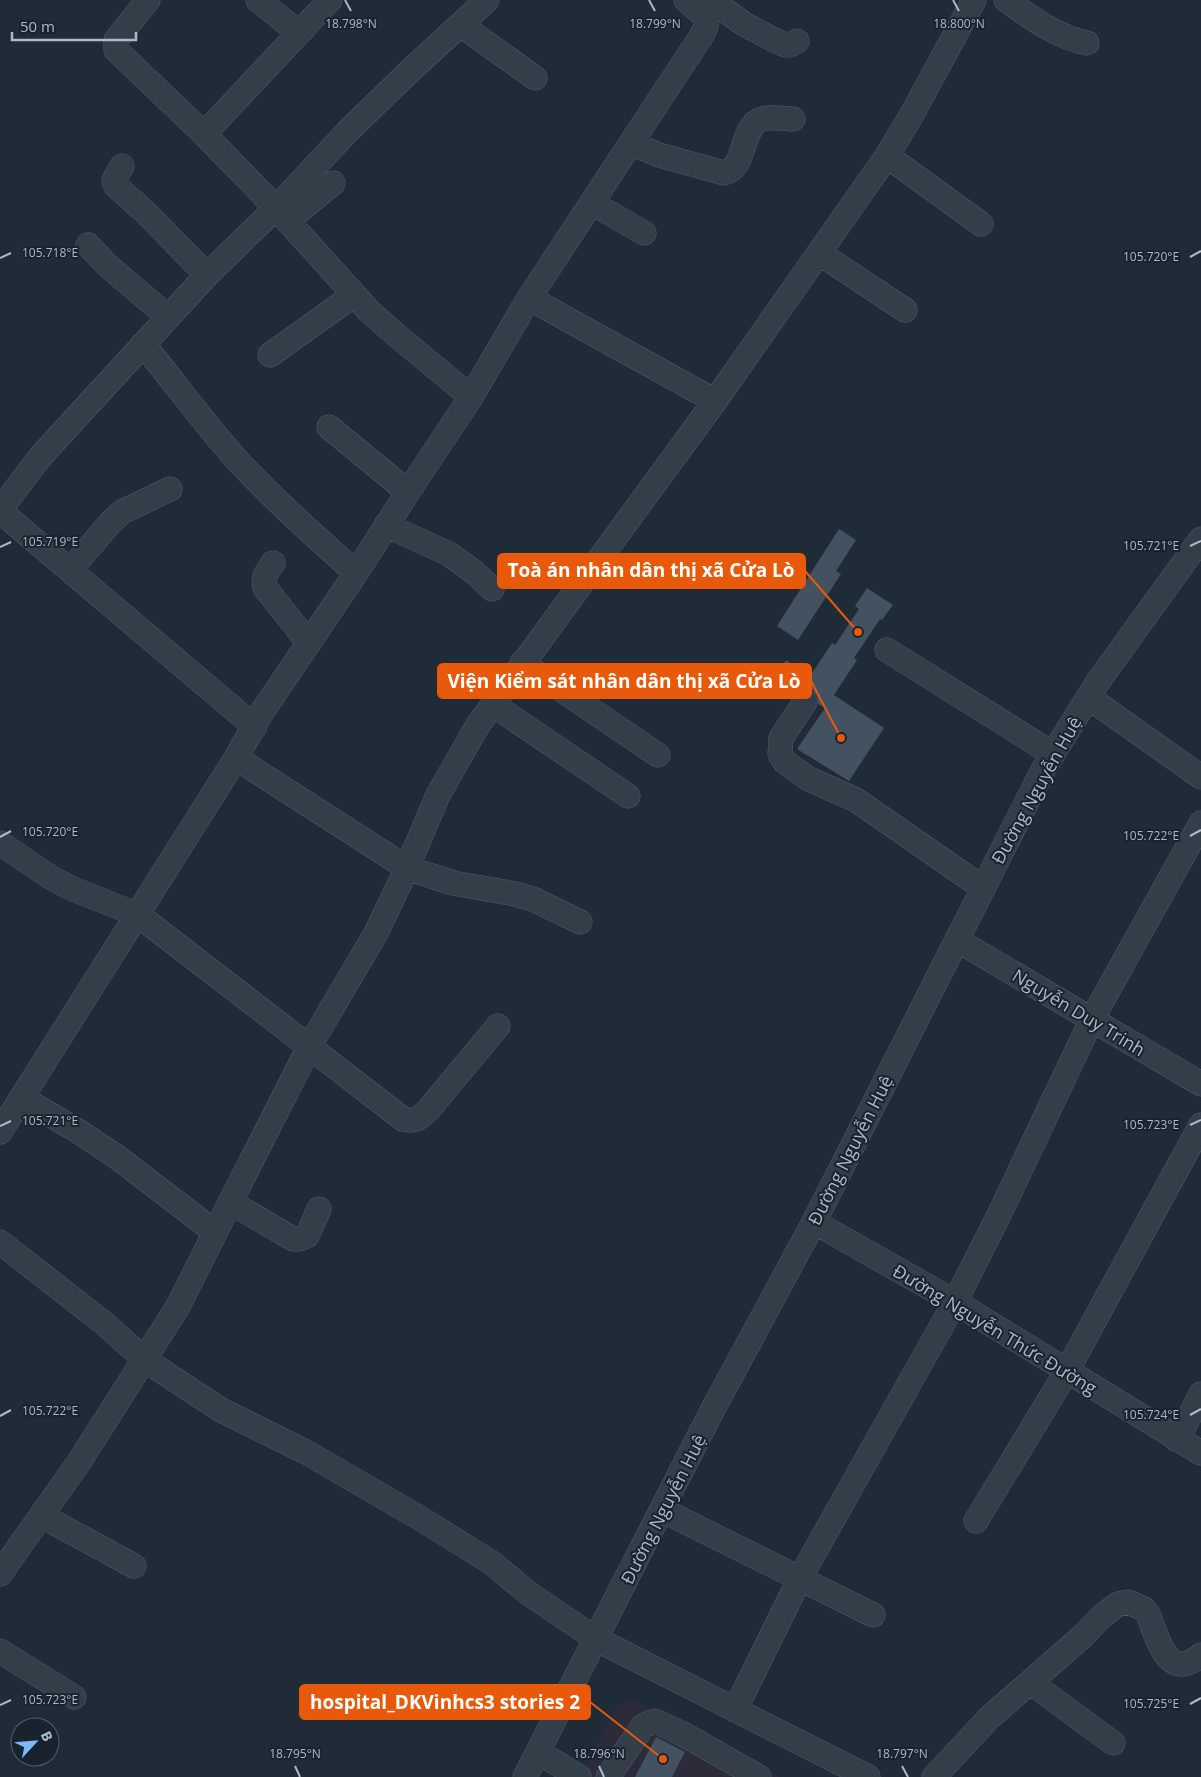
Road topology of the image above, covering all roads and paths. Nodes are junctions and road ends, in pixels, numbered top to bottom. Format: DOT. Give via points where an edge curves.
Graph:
graph roads {
  1 [pos="148,0"];
  2 [pos="258,0"];
  3 [pos="330,0"];
  4 [pos="487,0"];
  5 [pos="974,0"];
  6 [pos="1006,0"];
  7 [pos="694,6"];
  8 [pos="461,25"];
  9 [pos="299,33"];
  10 [pos="797,41"];
  11 [pos="1087,43"];
  12 [pos="535,78"];
  13 [pos="793,119"];
  14 [pos="204,134"];
  15 [pos="631,143"];
  16 [pos="887,156"];
  17 [pos="122,166"];
  18 [pos="333,183"];
  19 [pos="592,203"];
  20 [pos="282,215"];
  21 [pos="981,224"];
  22 [pos="644,234"];
  23 [pos="88,244"];
  24 [pos="819,253"];
  25 [pos="207,275"];
  26 [pos="354,295"];
  27 [pos="529,298"];
  28 [pos="905,310"];
  29 [pos="168,317"];
  30 [pos="143,344"];
  31 [pos="270,355"];
  32 [pos="471,397"];
  33 [pos="715,401"];
  34 [pos="329,427"];
  35 [pos="170,490"];
  36 [pos="408,492"];
  37 [pos="0,510"];
  38 [pos="386,525"];
  39 [pos="1201,538"];
  40 [pos="273,563"];
  41 [pos="70,570"];
  42 [pos="356,573"];
  43 [pos="492,589"];
  44 [pos="308,643"];
  45 [pos="888,650"];
  46 [pos="522,663"];
  47 [pos="1088,697"];
  48 [pos="805,702"];
  49 [pos="492,704"];
  50 [pos="255,726"];
  51 [pos="1053,754"];
  52 [pos="658,755"];
  53 [pos="236,758"];
  54 [pos="1201,777"];
  55 [pos="628,796"];
  56 [pos="1201,823"];
  57 [pos="0,843"];
  58 [pos="407,868"];
  59 [pos="983,888"];
  60 [pos="138,915"];
  61 [pos="580,922"];
  62 [pos="957,940"];
  63 [pos="1092,1020"];
  64 [pos="498,1026"];
  65 [pos="309,1046"];
  66 [pos="1198,1077"];
  67 [pos="22,1098"];
  68 [pos="1201,1125"];
  69 [pos="0,1132"];
  70 [pos="230,1202"];
  71 [pos="319,1209"];
  72 [pos="814,1222"];
  73 [pos="215,1232"];
  74 [pos="0,1242"];
  75 [pos="955,1302"];
  76 [pos="145,1360"];
  77 [pos="1067,1371"];
  78 [pos="1201,1394"];
  79 [pos="1177,1440"];
  80 [pos="1201,1454"];
  81 [pos="662,1510"];
  82 [pos="42,1516"];
  83 [pos="976,1521"];
  84 [pos="134,1566"];
  85 [pos="0,1574"];
  86 [pos="800,1578"];
  87 [pos="873,1615"];
  88 [pos="596,1639"];
  89 [pos="0,1651"];
  90 [pos="1201,1655"];
  91 [pos="1030,1682"];
  92 [pos="74,1697"];
  93 [pos="735,1710"];
  94 [pos="1112,1743"];
  95 [pos="538,1752"];
  96 [pos="525,1777"];
  97 [pos="579,1777"];
  98 [pos="608,1777"];
  99 [pos="759,1777"];
  100 [pos="868,1777"];
  101 [pos="934,1777"];
  1 -- 14 [label="street" via="116,40 116,50"];
  2 -- 9 [label="street"];
  3 -- 9 [label="street"];
  4 -- 8 [label="street"];
  5 -- 16 [label="street"];
  6 -- 11 [label="street" via="1049,29"];
  7 -- 10 [label="street" via="726,11 786,45"];
  7 -- 15 [label="street" via="705,17 702,35"];
  8 -- 12 [label="street"];
  8 -- 20 [label="street" via="349,130"];
  9 -- 14 [label="street"];
  13 -- 15 [label="street" via="763,118 757,121 734,168 724,173 659,155"];
  14 -- 20 [label="street"];
  15 -- 19 [label="street"];
  16 -- 21 [label="street"];
  16 -- 24 [label="street"];
  17 -- 25 [label="street" via="114,180 116,186"];
  18 -- 20 [label="street"];
  19 -- 22 [label="street"];
  19 -- 27 [label="street"];
  20 -- 25 [label="street"];
  20 -- 26 [label="street"];
  23 -- 29 [label="street" via="107,265"];
  24 -- 28 [label="street"];
  24 -- 33 [label="street"];
  25 -- 29 [label="street"];
  26 -- 31 [label="street"];
  26 -- 32 [label="street"];
  27 -- 32 [label="street"];
  27 -- 33 [label="street"];
  29 -- 30 [label="street"];
  30 -- 37 [label="street" via="40,458"];
  30 -- 42 [label="street" via="238,461"];
  32 -- 36 [label="street"];
  33 -- 46 [label="street"];
  34 -- 36 [label="street"];
  35 -- 41 [label="street" via="122,512"];
  36 -- 38 [label="street"];
  37 -- 41 [label="street"];
  38 -- 42 [label="street"];
  38 -- 43 [label="street" via="449,554"];
  39 -- 47 [label="street, Đường Nguyễn Huệ"];
  40 -- 44 [label="street" via="264,575 265,588"];
  41 -- 50 [label="street"];
  42 -- 44 [label="street"];
  44 -- 50 [label="street"];
  45 -- 51 [label="street"];
  46 -- 49 [label="street"];
  46 -- 52 [label="street"];
  47 -- 51 [label="street, Đường Nguyễn Huệ"];
  47 -- 54 [label="street"];
  48 -- 59 [label="street" via="781,738 780,754 785,762 807,778 856,800"];
  49 -- 55 [label="street"];
  49 -- 58 [label="street" via="438,795"];
  50 -- 53 [label="street"];
  51 -- 59 [label="street, Đường Nguyễn Huệ"];
  53 -- 58 [label="street"];
  53 -- 60 [label="street"];
  56 -- 63 [label="street"];
  57 -- 60 [label="street" via="50,877"];
  58 -- 61 [label="street" via="453,882 516,894"];
  58 -- 65 [label="street" via="376,933"];
  59 -- 62 [label="street, Đường Nguyễn Huệ"];
  60 -- 65 [label="street"];
  60 -- 67 [label="street"];
  62 -- 63 [label="street, Nguyễn Duy Trinh"];
  62 -- 72 [label="street, Đường Nguyễn Huệ"];
  63 -- 66 [label="street, Nguyễn Duy Trinh"];
  63 -- 75 [label="street"];
  64 -- 65 [label="street" via="429,1109 412,1121 393,1112"];
  65 -- 70 [label="street"];
  67 -- 69 [label="street"];
  67 -- 73 [label="street" via="117,1157"];
  68 -- 77 [label="street"];
  70 -- 71 [label="street" via="293,1239 307,1236"];
  70 -- 73 [label="street"];
  72 -- 75 [label="street, Đường Nguyễn Thức Đường"];
  72 -- 81 [label="street, Đường Nguyễn Huệ"];
  73 -- 76 [label="street" via="177,1308"];
  74 -- 76 [label="street" via="105,1324"];
  75 -- 77 [label="street, Đường Nguyễn Thức Đường"];
  75 -- 86 [label="street"];
  76 -- 82 [label="street"];
  76 -- 88 [label="street" via="221,1410 306,1452 418,1517 492,1563 528,1593"];
  77 -- 79 [label="street, Đường Nguyễn Thức Đường"];
  77 -- 83 [label="street"];
  78 -- 79 [label="street"];
  79 -- 80 [label="street, Đường Nguyễn Thức Đường"];
  81 -- 86 [label="street"];
  81 -- 88 [label="street, Đường Nguyễn Huệ"];
  82 -- 84 [label="street"];
  82 -- 85 [label="street"];
  86 -- 87 [label="street"];
  86 -- 93 [label="street"];
  88 -- 93 [label="street"];
  88 -- 95 [label="street, Đường Nguyễn Huệ"];
  89 -- 92 [label="street"];
  90 -- 91 [label="street" via="1188,1664 1170,1660 1160,1646 1148,1614 1128,1602 1118,1604 1101,1617"];
  91 -- 94 [label="street"];
  91 -- 101 [label="street" via="990,1717"];
  93 -- 100 [label="street"];
  95 -- 96 [label="street, Đường Nguyễn Huệ"];
  95 -- 97 [label="street"];
  98 -- 99 [label="street" via="643,1726 655,1722"];
}
